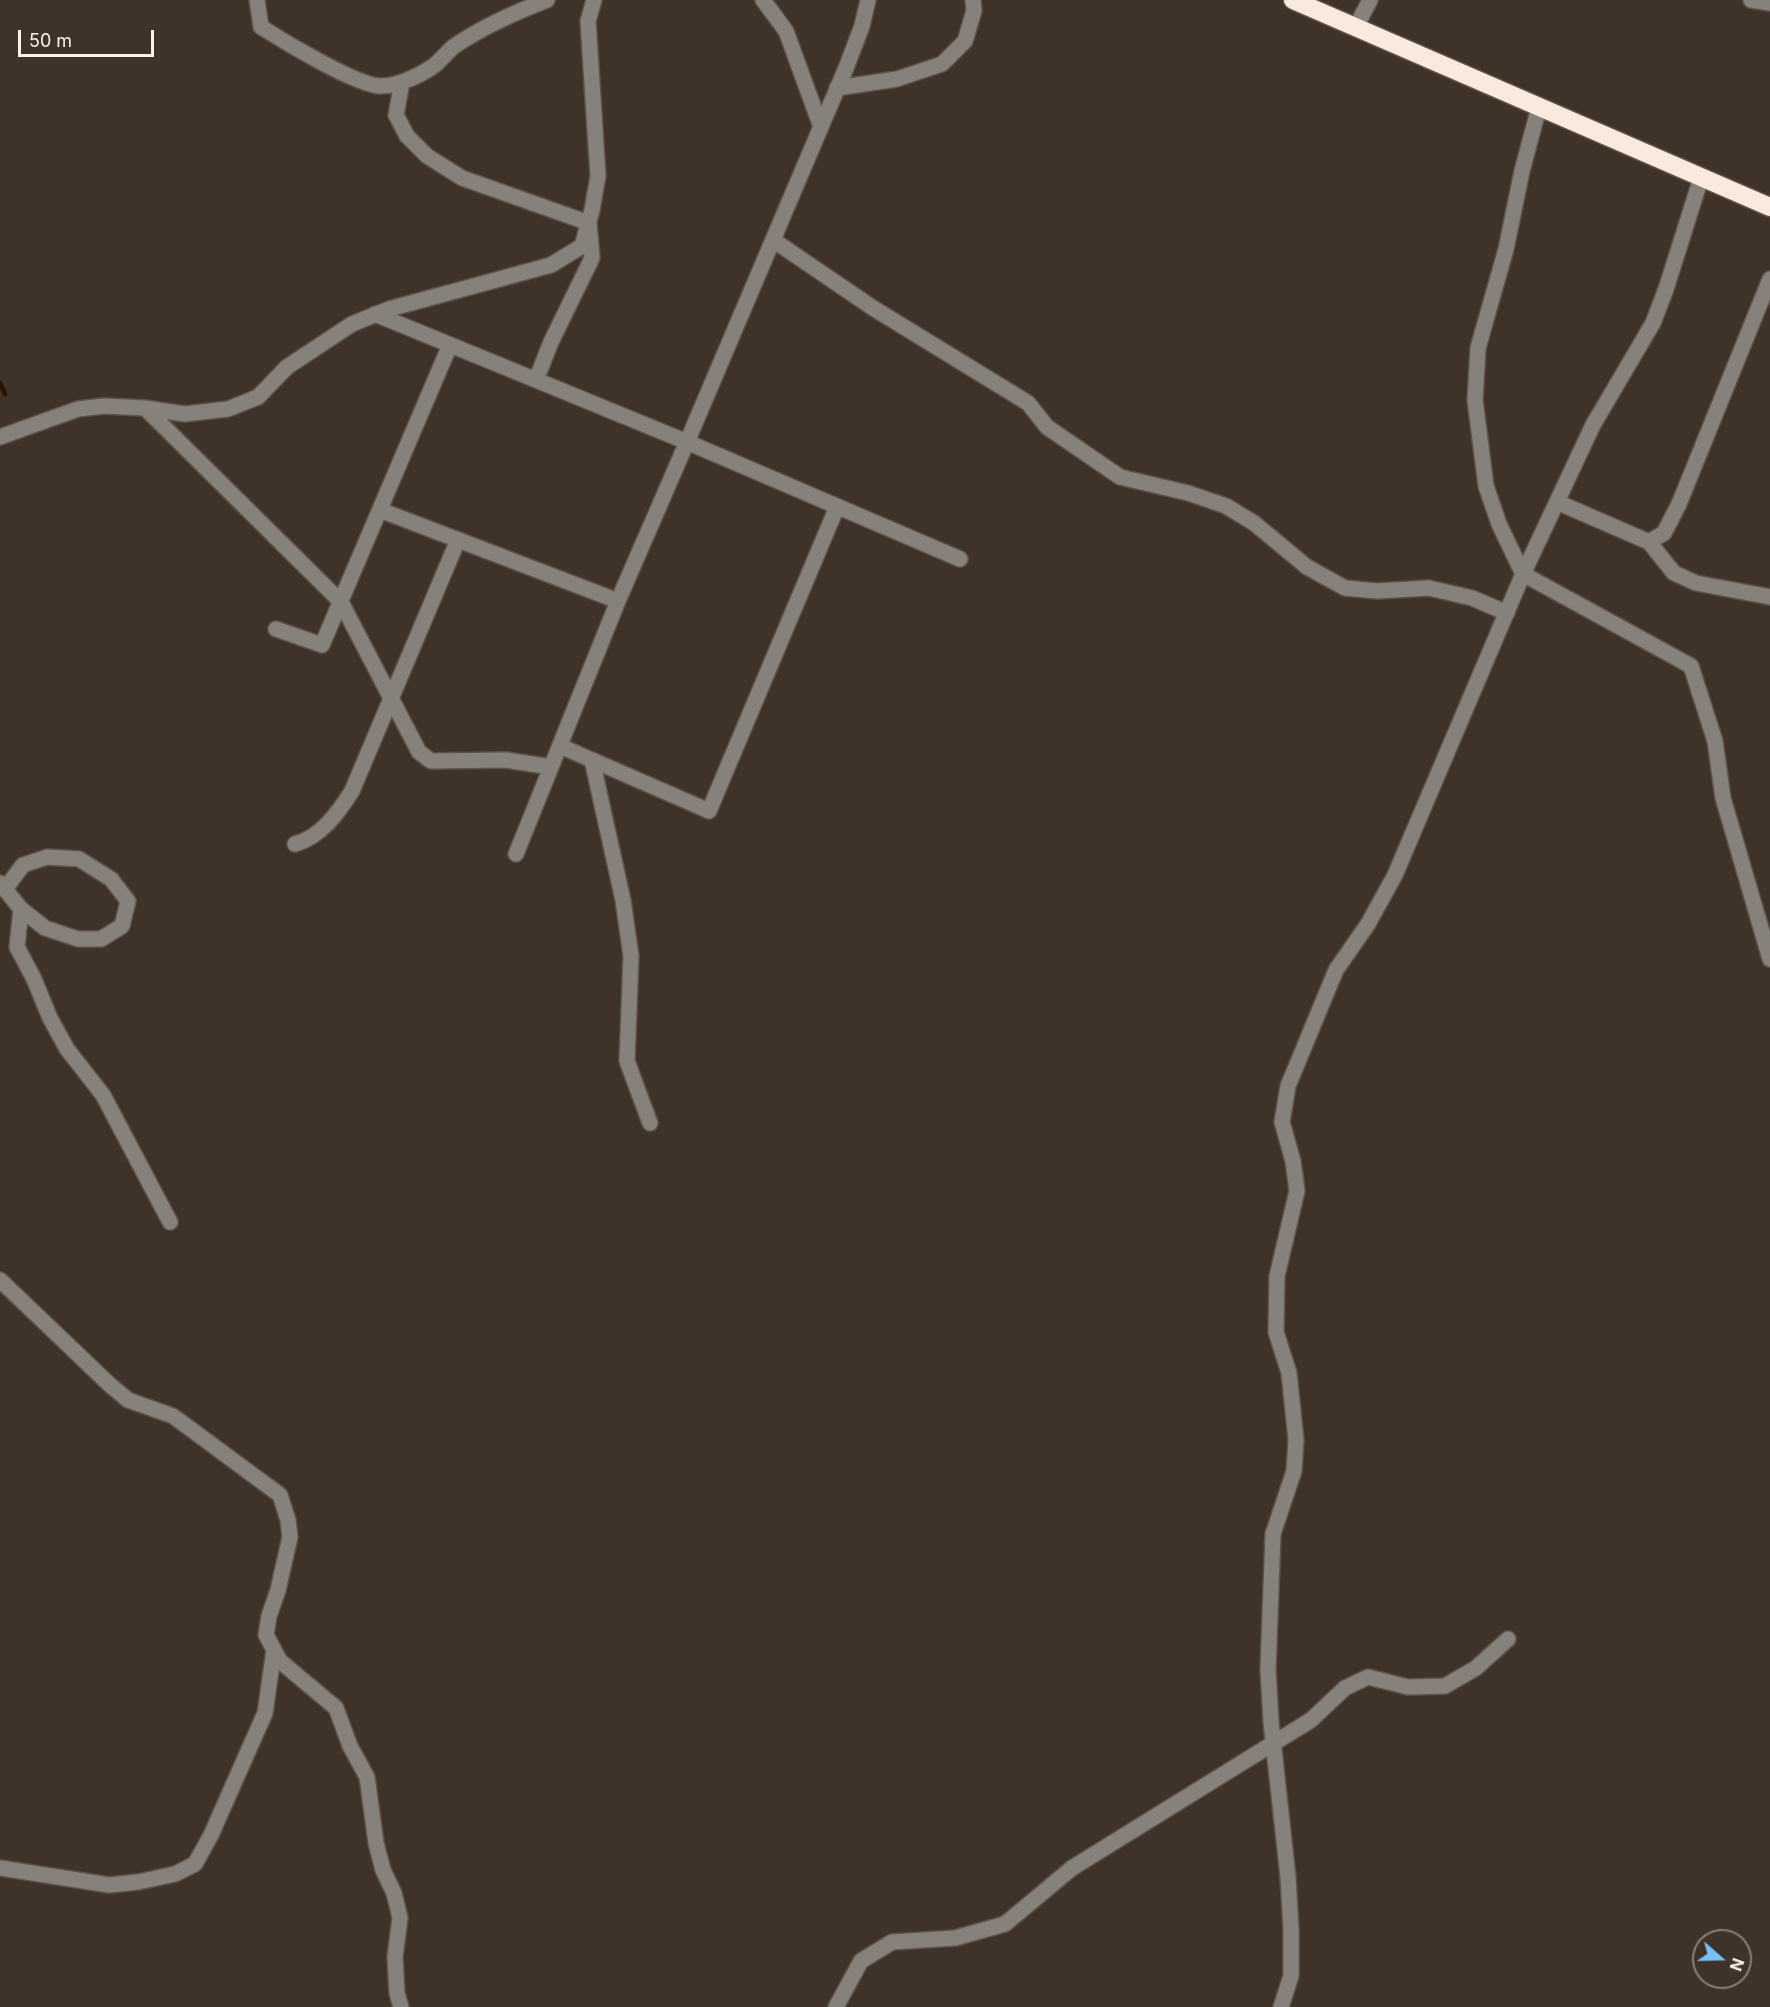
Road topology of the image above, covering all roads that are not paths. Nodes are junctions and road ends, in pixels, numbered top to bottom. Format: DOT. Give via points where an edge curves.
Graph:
graph roads {
  1 [pos="257,0"];
  2 [pos="547,0"];
  3 [pos="594,0"];
  4 [pos="763,0"];
  5 [pos="868,0"];
  6 [pos="973,0"];
  7 [pos="1293,0"];
  8 [pos="1370,0"];
  9 [pos="1751,0"];
  10 [pos="1770,3"];
  11 [pos="1356,27"];
  12 [pos="402,82"];
  13 [pos="837,88"];
  14 [pos="1539,107"];
  15 [pos="821,127"];
  16 [pos="1701,178"];
  17 [pos="1770,207"];
  18 [pos="588,222"];
  19 [pos="773,240"];
  20 [pos="1770,279"];
  21 [pos="375,314"];
  22 [pos="450,345"];
  23 [pos="536,380"];
  24 [pos="145,408"];
  25 [pos="0,437"];
  26 [pos="687,442"];
  27 [pos="1557,502"];
  28 [pos="837,507"];
  29 [pos="380,510"];
  30 [pos="458,540"];
  31 [pos="1648,542"];
  32 [pos="960,559"];
  33 [pos="1524,574"];
  34 [pos="1770,597"];
  35 [pos="618,601"];
  36 [pos="340,602"];
  37 [pos="1507,613"];
  38 [pos="276,629"];
  39 [pos="390,700"];
  40 [pos="560,746"];
  41 [pos="592,760"];
  42 [pos="551,767"];
  43 [pos="295,844"];
  44 [pos="516,854"];
  45 [pos="2,886"];
  46 [pos="21,909"];
  47 [pos="1770,959"];
  48 [pos="650,1123"];
  49 [pos="170,1222"];
  50 [pos="0,1280"];
  51 [pos="1508,1639"];
  52 [pos="274,1650"];
  53 [pos="1274,1743"];
  54 [pos="0,1868"];
  55 [pos="401,2007"];
  56 [pos="836,2007"];
  57 [pos="1281,2007"];
  1 -- 12 [label="lane" via="261,27 281,40 355,79 380,86"];
  2 -- 12 [label="lane" via="515,12 455,45 433,66"];
  3 -- 18 [label="lane" via="588,21 598,176"];
  4 -- 15 [label="lane" via="786,31"];
  5 -- 13 [label="lane"];
  6 -- 13 [label="lane" via="974,11 965,41 942,64 897,79"];
  7 -- 11 [label="highway"];
  8 -- 11 [label="lane"];
  9 -- 10 [label="lane"];
  11 -- 14 [label="highway"];
  12 -- 18 [label="lane" via="396,115 406,136 427,156 462,178"];
  13 -- 15 [label="lane"];
  14 -- 16 [label="highway"];
  14 -- 33 [label="lane" via="1478,348 1475,400 1486,486 1499,524"];
  15 -- 19 [label="lane"];
  16 -- 17 [label="highway"];
  16 -- 27 [label="lane" via="1653,323 1593,425"];
  18 -- 21 [label="lane" via="582,246 550,265"];
  18 -- 23 [label="lane" via="592,258"];
  19 -- 26 [label="lane"];
  19 -- 37 [label="lane" via="882,314 1028,403 1047,427 1120,477 1226,506 1254,523 1307,567 1345,588 1429,588 1472,598"];
  20 -- 31 [label="lane" via="1679,504 1664,533"];
  21 -- 22 [label="lane"];
  21 -- 24 [label="lane" via="352,324 287,367 258,397 228,409 185,414"];
  22 -- 23 [label="lane"];
  22 -- 29 [label="lane"];
  23 -- 26 [label="lane"];
  24 -- 25 [label="lane" via="78,409"];
  24 -- 36 [label="lane"];
  26 -- 28 [label="lane"];
  26 -- 35 [label="lane"];
  27 -- 31 [label="lane"];
  27 -- 33 [label="lane"];
  28 -- 32 [label="lane"];
  28 -- 41 [label="lane" via="708,811"];
  29 -- 30 [label="lane"];
  29 -- 36 [label="lane"];
  30 -- 35 [label="lane"];
  30 -- 39 [label="lane"];
  31 -- 34 [label="lane" via="1674,573 1696,583"];
  33 -- 37 [label="lane"];
  33 -- 47 [label="lane" via="1691,666 1715,741 1723,798"];
  35 -- 40 [label="lane"];
  36 -- 38 [label="lane" via="322,645"];
  36 -- 39 [label="lane"];
  37 -- 53 [label="lane" via="1395,875 1336,970 1288,1086 1282,1122 1297,1191 1277,1276 1275,1332 1289,1373 1296,1440 1294,1471 1273,1534 1268,1670"];
  39 -- 42 [label="lane" via="419,752 431,761 506,760"];
  39 -- 43 [label="lane" via="352,791 338,813 309,841"];
  40 -- 41 [label="lane"];
  40 -- 42 [label="lane"];
  41 -- 48 [label="lane" via="623,900 631,956 627,1061"];
  42 -- 44 [label="lane"];
  45 -- 46 [label="lane"];
  45 -- 46 [label="lane" via="23,866 47,857 78,859 111,879 128,901 122,926 101,939 78,939 45,928"];
  46 -- 49 [label="lane" via="16,947 67,1049 104,1095"];
  50 -- 52 [label="lane" via="128,1400 173,1416 279,1495 290,1538 266,1635"];
  51 -- 53 [label="lane" via="1476,1668 1444,1686 1408,1687 1368,1677 1345,1688 1311,1720"];
  52 -- 54 [label="lane" via="265,1713 195,1863 175,1874 109,1885"];
  52 -- 55 [label="lane" via="280,1661 336,1708 367,1777 376,1843 400,1918 394,1957"];
  53 -- 56 [label="lane" via="1072,1869 1005,1924 955,1938 892,1942 861,1960"];
  53 -- 57 [label="lane" via="1291,1929 1291,1976"];
}
